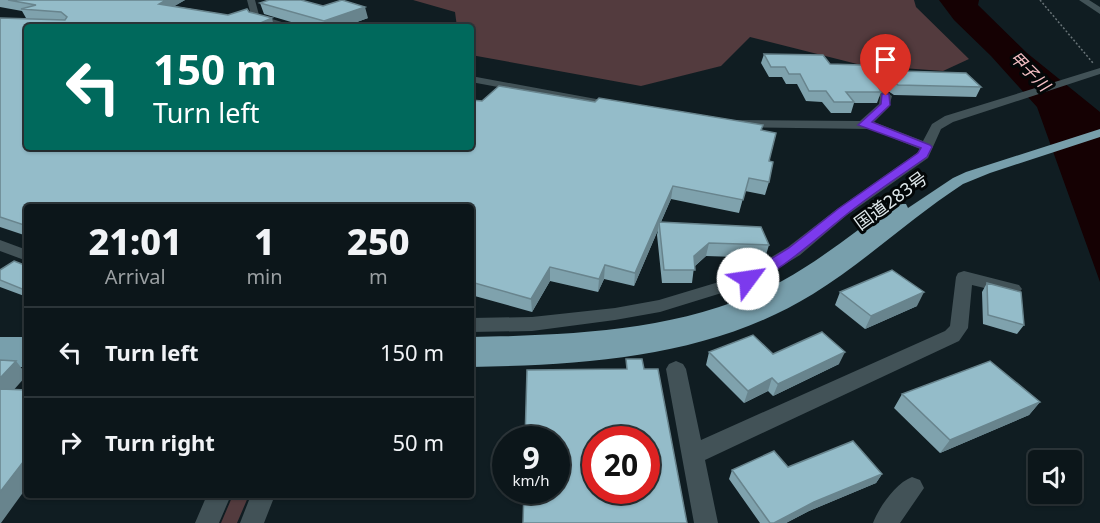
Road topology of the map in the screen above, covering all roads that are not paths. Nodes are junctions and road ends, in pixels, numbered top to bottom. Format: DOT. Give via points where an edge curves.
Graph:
graph roads {
  1 [pos="251,0"];
  2 [pos="1083,0"];
  3 [pos="1100,11"];
  4 [pos="282,24"];
  5 [pos="1096,67"];
  6 [pos="474,80"];
  7 [pos="500,84"];
  8 [pos="474,87"];
  9 [pos="877,87"];
  10 [pos="632,109"];
  11 [pos="727,122"];
  12 [pos="1100,124"];
  13 [pos="863,125"];
  14 [pos="1100,133"];
  15 [pos="927,147"];
  16 [pos="1011,156"];
  17 [pos="0,245"];
  18 [pos="24,255"];
  19 [pos="1013,290"];
  20 [pos="474,325"];
  21 [pos="0,345"];
  22 [pos="24,345"];
  23 [pos="474,345"];
  24 [pos="0,359"];
  25 [pos="24,359"];
  26 [pos="474,359"];
  27 [pos="676,369"];
  28 [pos="692,455"];
  29 [pos="912,488"];
  30 [pos="218,498"];
  31 [pos="262,498"];
  32 [pos="207,523"];
  33 [pos="252,523"];
  34 [pos="706,523"];
  35 [pos="885,523"];
  1 -- 4 [label="street" via="255,17"];
  2 -- 3 [label="street"];
  5 -- 15 [label="street" via="949,119 936,127"];
  6 -- 7 [label="street"];
  7 -- 8 [label="street"];
  7 -- 10 [label="street"];
  9 -- 13 [label="street" via="886,96 885,105"];
  11 -- 13 [label="street"];
  12 -- 16 [label="highway, 国道283号"];
  13 -- 15 [label="street"];
  14 -- 16 [label="highway, 国道283号"];
  15 -- 20 [label="street" via="923,155 794,251 748,279 660,306 615,314 532,324"];
  16 -- 23 [label="highway, 国道283号" via="972,164 941,178 802,276 734,309 667,328 576,343"];
  16 -- 26 [label="highway, 国道283号" via="934,196 824,279 753,317 634,349 593,355"];
  17 -- 18 [label="street"];
  19 -- 28 [label="street" via="964,277 959,328 952,336"];
  21 -- 22 [label="highway"];
  24 -- 25 [label="highway"];
  27 -- 28 [label="street"];
  28 -- 34 [label="street"];
  29 -- 35 [label="street"];
  30 -- 32 [label="street"];
  31 -- 33 [label="street"];
}
